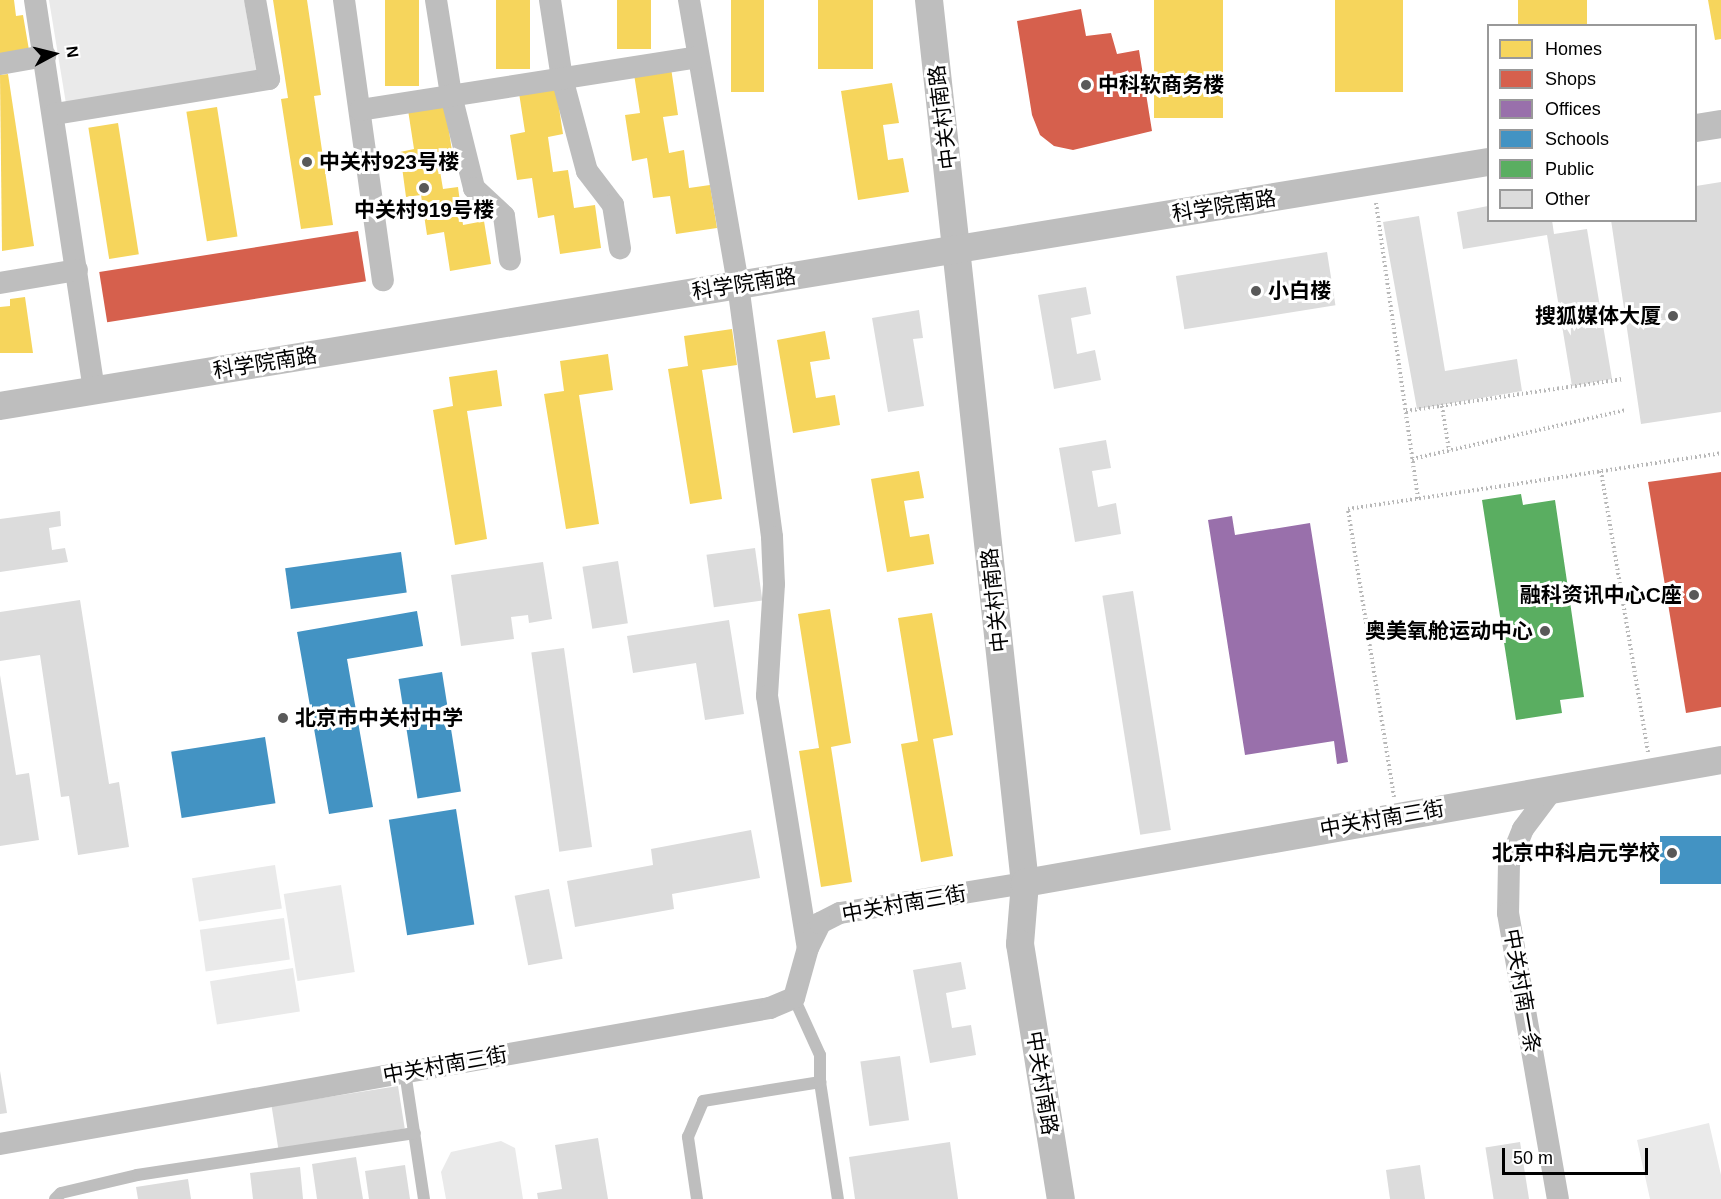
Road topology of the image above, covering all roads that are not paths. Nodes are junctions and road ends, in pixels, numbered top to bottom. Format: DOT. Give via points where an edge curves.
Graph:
graph roads {
  1 [pos="35,0"];
  2 [pos="255,0"];
  3 [pos="344,0"];
  4 [pos="436,0"];
  5 [pos="550,0"];
  6 [pos="689,0"];
  7 [pos="929,0"];
  8 [pos="45,56"];
  9 [pos="698,57"];
  10 [pos="0,64"];
  11 [pos="562,78"];
  12 [pos="452,95"];
  13 [pos="360,110"];
  14 [pos="54,114"];
  15 [pos="1721,124"];
  16 [pos="1697,129"];
  17 [pos="1487,162"];
  18 [pos="620,248"];
  19 [pos="958,249"];
  20 [pos="510,260"];
  21 [pos="77,270"];
  22 [pos="383,280"];
  23 [pos="0,283"];
  24 [pos="738,285"];
  25 [pos="94,391"];
  26 [pos="0,406"];
  27 [pos="1721,760"];
  28 [pos="1550,792"];
  29 [pos="1025,883"];
  30 [pos="808,948"];
  31 [pos="794,998"];
  32 [pos="405,1072"];
  33 [pos="820,1082"];
  34 [pos="415,1133"];
  35 [pos="0,1144"];
  36 [pos="55,1199"];
  37 [pos="424,1199"];
  38 [pos="697,1199"];
  39 [pos="838,1199"];
  40 [pos="1061,1199"];
  41 [pos="1558,1199"];
  1 -- 8 [label="street"];
  2 -- 14 [label="street" via="269,79"];
  3 -- 13 [label="street"];
  4 -- 12 [label="street"];
  5 -- 11 [label="street"];
  6 -- 9 [label="street"];
  7 -- 19 [label="street, 中关村南路"];
  8 -- 10 [label="street"];
  8 -- 14 [label="street"];
  9 -- 11 [label="street"];
  9 -- 24 [label="street"];
  11 -- 12 [label="street"];
  11 -- 18 [label="street" via="587,171 613,205"];
  12 -- 13 [label="street"];
  12 -- 20 [label="street" via="474,188 504,216"];
  13 -- 22 [label="street"];
  14 -- 21 [label="street"];
  15 -- 16 [label="street"];
  17 -- 19 [label="street, 科学院南路"];
  19 -- 24 [label="street, 科学院南路"];
  19 -- 29 [label="street, 中关村南路"];
  21 -- 23 [label="street"];
  21 -- 25 [label="street"];
  24 -- 25 [label="street, 科学院南路"];
  24 -- 30 [label="street" via="772,537 774,584 767,696"];
  25 -- 26 [label="street, 科学院南路"];
  27 -- 28 [label="street, 中关村南三街"];
  28 -- 29 [label="street, 中关村南三街" via="1396,815"];
  28 -- 41 [label="street, 中关村南一条" via="1522,829 1509,863 1508,913"];
  29 -- 30 [label="street, 中关村南三街" via="840,913 820,923"];
  29 -- 40 [label="street, 中关村南路" via="1020,944"];
  30 -- 31 [label="street, 中关村南三街"];
  31 -- 32 [label="street, 中关村南三街" via="770,1008"];
  31 -- 33 [label="lane" via="820,1055"];
  32 -- 34 [label="lane"];
  32 -- 35 [label="street, 中关村南三街"];
  33 -- 38 [label="lane" via="703,1101 688,1137"];
  33 -- 39 [label="lane"];
  34 -- 36 [label="lane" via="137,1175 61,1193"];
  34 -- 37 [label="lane"];
}
